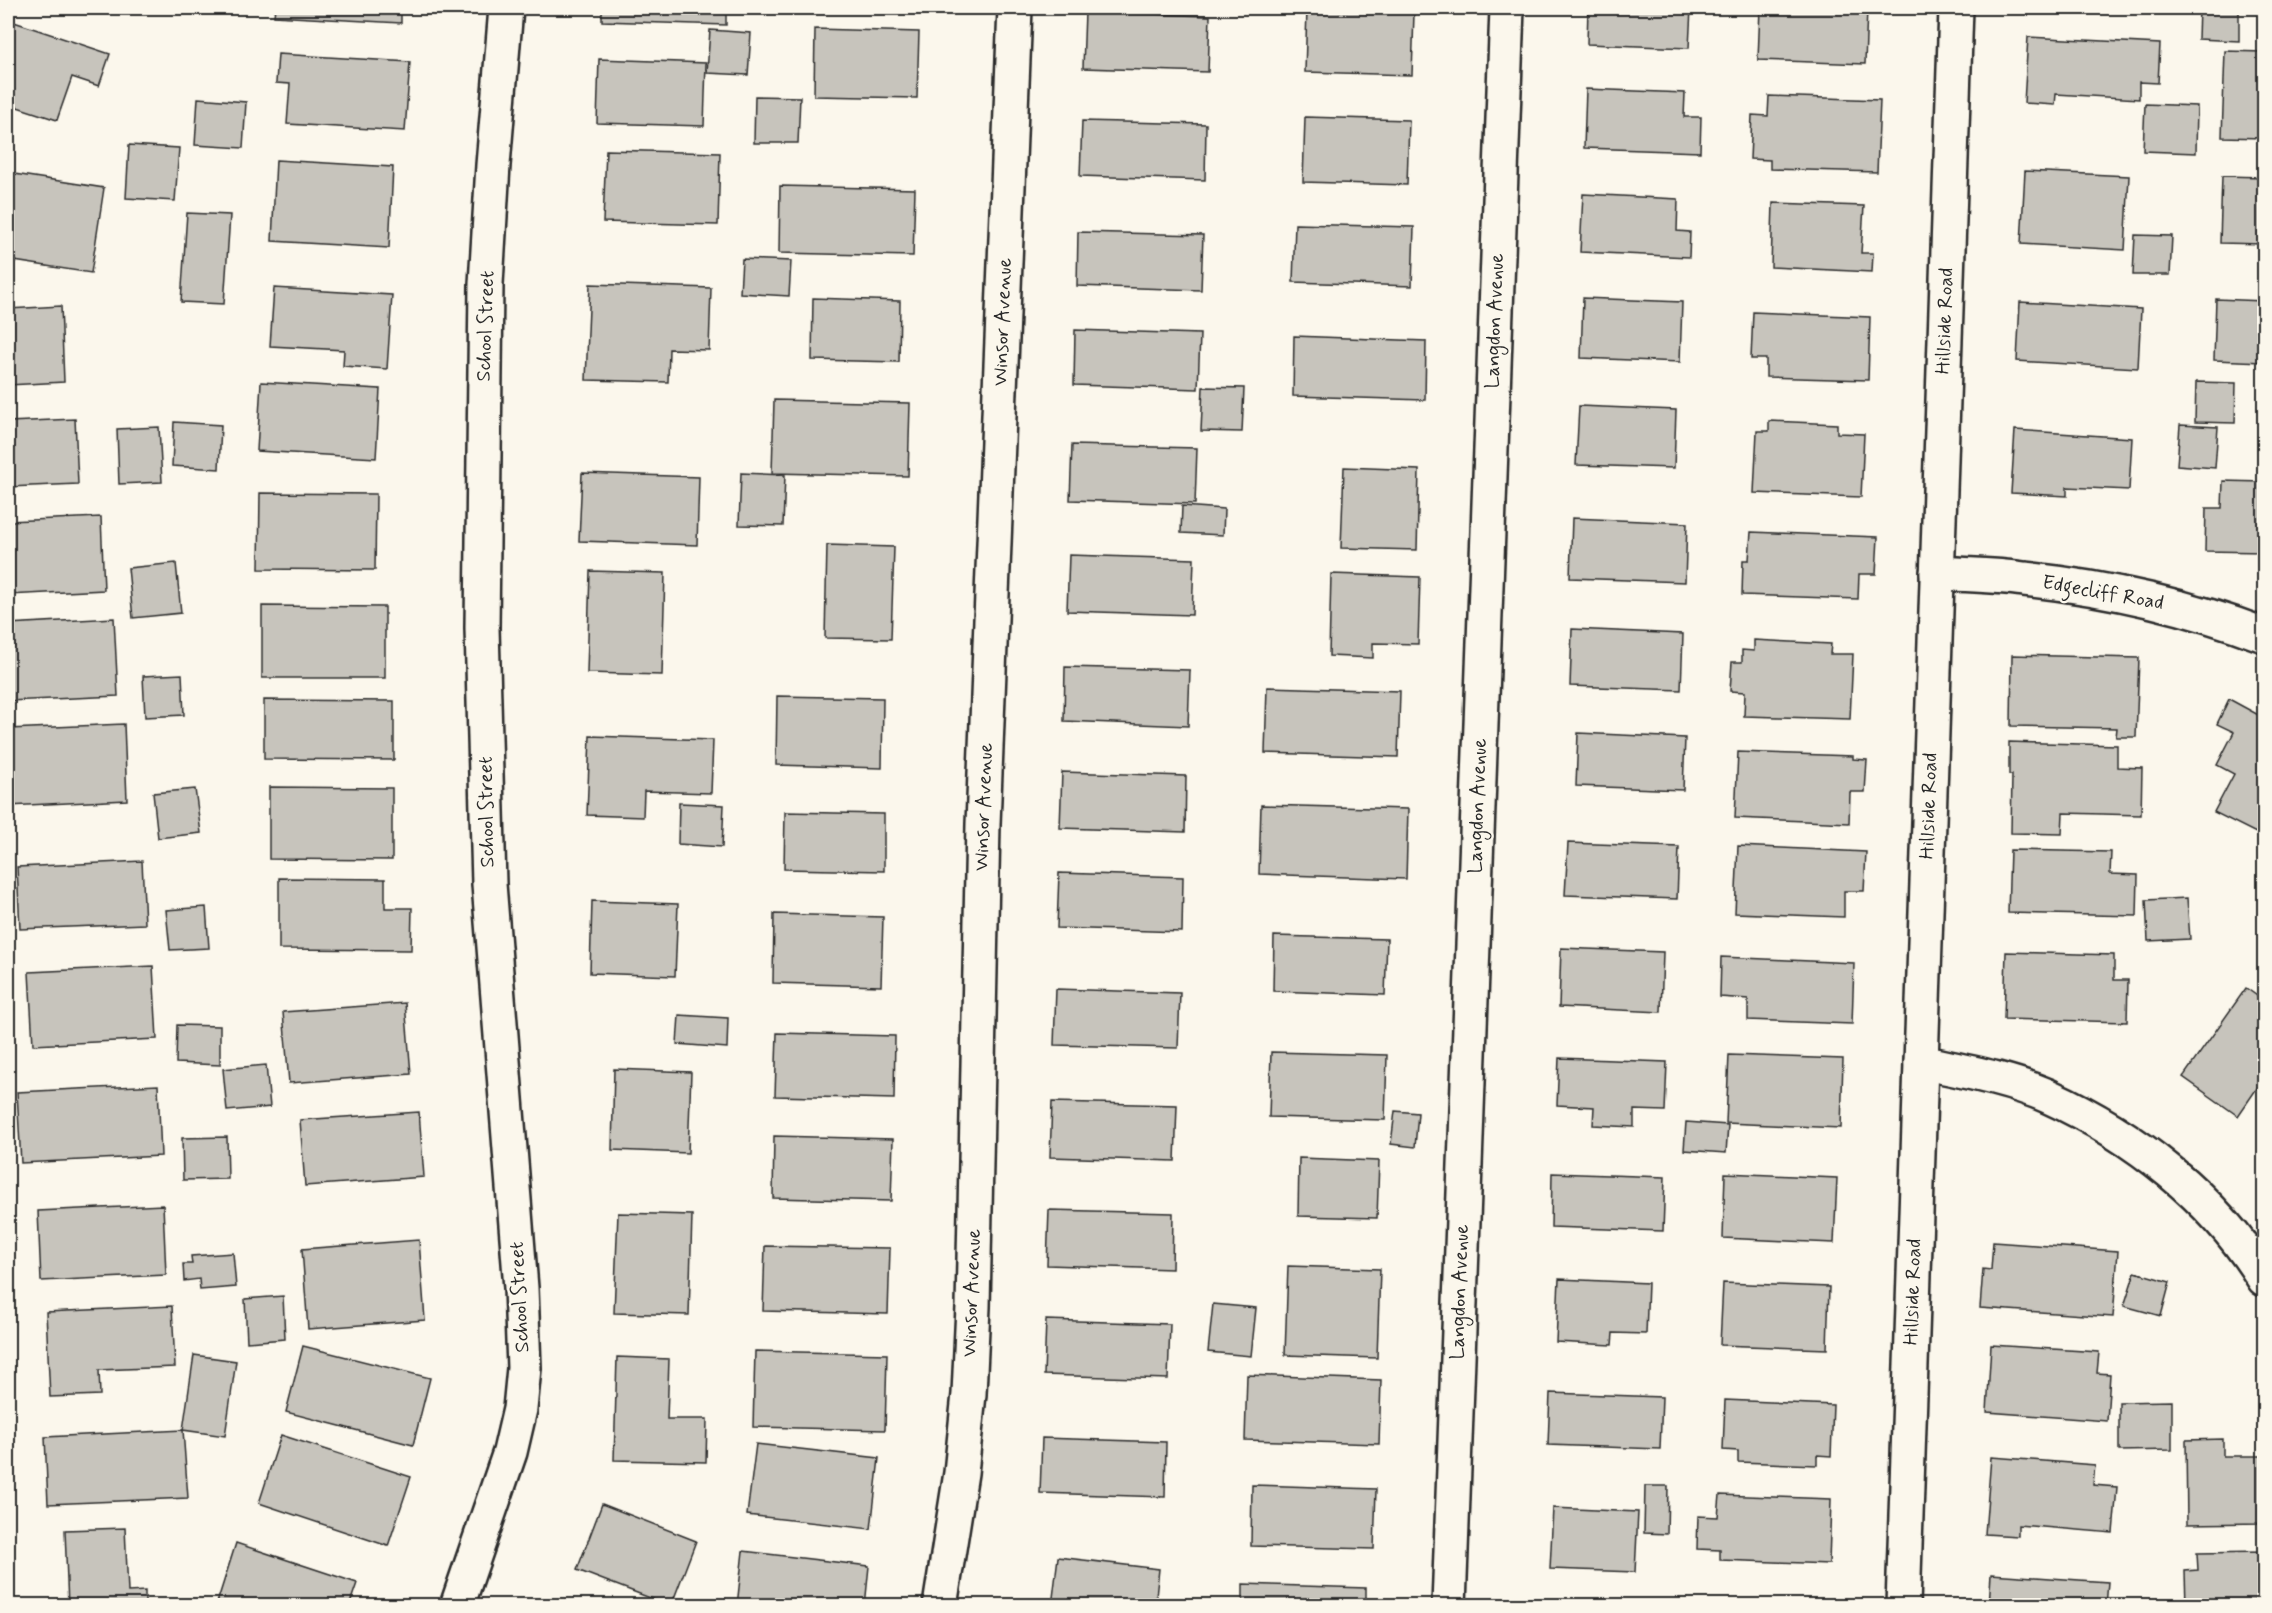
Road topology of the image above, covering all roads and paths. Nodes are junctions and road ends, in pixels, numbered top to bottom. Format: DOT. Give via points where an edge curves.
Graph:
graph roads {
  1 [pos="506,8"];
  2 [pos="1015,8"];
  3 [pos="1507,8"];
  4 [pos="1956,8"];
  5 [pos="1937,573"];
  6 [pos="2265,635"];
  7 [pos="1921,1062"];
  8 [pos="2265,1279"];
  9 [pos="457,1605"];
  10 [pos="940,1605"];
  11 [pos="1449,1605"];
  12 [pos="1903,1605"];
  1 -- 9 [label="street, School Street" via="486,284 482,628 489,884 524,1359 520,1409 510,1452"];
  2 -- 10 [label="street, Winsor Avenue" via="983,824 969,1395"];
  3 -- 11 [label="street, Langdon Avenue"];
  4 -- 5 [label="street, Hillside Road"];
  5 -- 6 [label="street, Edgecliff Road" via="2024,579 2091,589 2166,604"];
  5 -- 7 [label="street, Hillside Road"];
  7 -- 8 [label="street" via="1977,1074 2047,1096 2107,1126 2165,1167 2211,1209"];
  7 -- 12 [label="street, Hillside Road"];
}
